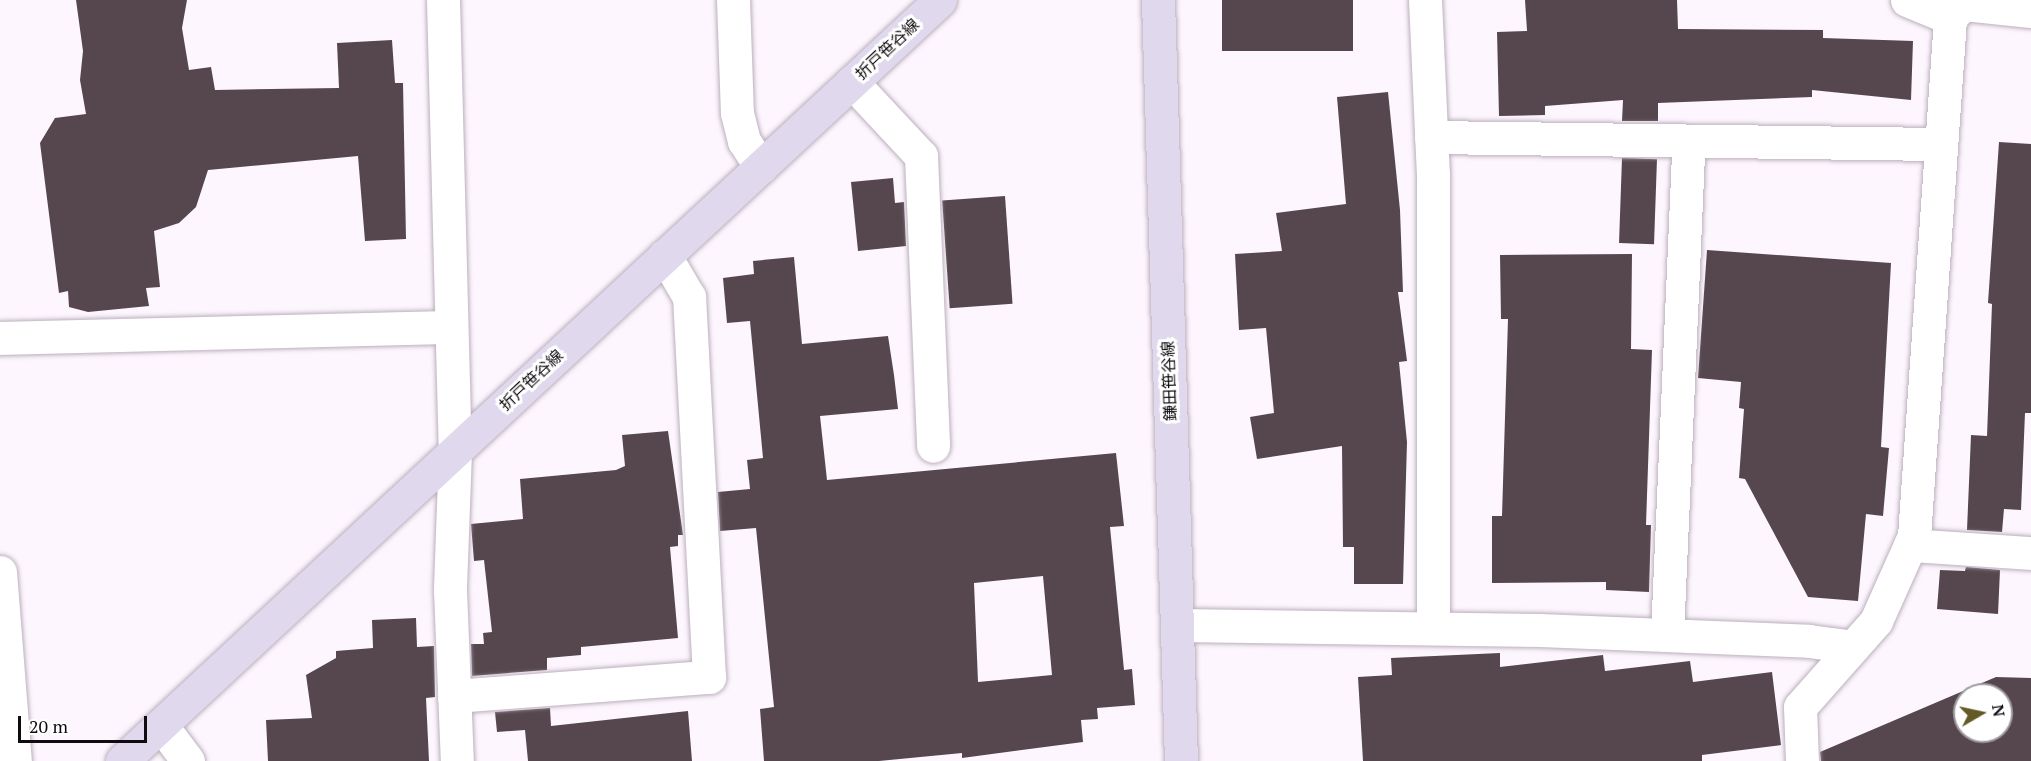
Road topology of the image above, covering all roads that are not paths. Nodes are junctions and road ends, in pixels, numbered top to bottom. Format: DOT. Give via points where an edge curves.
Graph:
graph roads {
  1 [pos="442,0"];
  2 [pos="733,0"];
  3 [pos="940,0"];
  4 [pos="1158,0"];
  5 [pos="1425,0"];
  6 [pos="1907,0"];
  7 [pos="1960,7"];
  8 [pos="2031,11"];
  9 [pos="852,82"];
  10 [pos="1431,137"];
  11 [pos="1689,141"];
  12 [pos="1941,144"];
  13 [pos="761,167"];
  14 [pos="665,256"];
  15 [pos="451,327"];
  16 [pos="0,338"];
  17 [pos="933,446"];
  18 [pos="455,451"];
  19 [pos="1910,545"];
  20 [pos="2031,552"];
  21 [pos="0,572"];
  22 [pos="1177,625"];
  23 [pos="1433,628"];
  24 [pos="1667,635"];
  25 [pos="1853,647"];
  26 [pos="454,696"];
  27 [pos="161,725"];
  28 [pos="15,761"];
  29 [pos="122,761"];
  30 [pos="188,761"];
  31 [pos="457,761"];
  32 [pos="1181,761"];
  33 [pos="1802,761"];
  1 -- 15 [label="street"];
  2 -- 13 [label="street" via="737,113 744,141"];
  3 -- 9 [label="main road, 折戸笹谷線"];
  4 -- 22 [label="main road, 鎌田笹谷線"];
  5 -- 10 [label="street"];
  6 -- 7 [label="street"];
  7 -- 8 [label="street"];
  7 -- 12 [label="street"];
  9 -- 13 [label="main road, 折戸笹谷線"];
  9 -- 17 [label="street" via="921,156"];
  10 -- 11 [label="street"];
  10 -- 23 [label="street"];
  11 -- 12 [label="street"];
  11 -- 24 [label="street"];
  12 -- 19 [label="street" via="1914,536"];
  13 -- 14 [label="main road, 折戸笹谷線"];
  14 -- 18 [label="main road, 折戸笹谷線"];
  14 -- 26 [label="street" via="689,297 709,677"];
  15 -- 16 [label="street"];
  15 -- 18 [label="street"];
  18 -- 26 [label="street" via="450,590"];
  18 -- 27 [label="main road, 折戸笹谷線"];
  19 -- 20 [label="street"];
  19 -- 25 [label="street" via="1876,621"];
  21 -- 28 [label="street"];
  22 -- 23 [label="street"];
  22 -- 32 [label="main road, 鎌田笹谷線"];
  23 -- 24 [label="street"];
  24 -- 25 [label="street" via="1809,640"];
  25 -- 33 [label="street" via="1800,707"];
  26 -- 31 [label="street"];
  27 -- 29 [label="main road, 折戸笹谷線"];
  27 -- 30 [label="street"];
}
